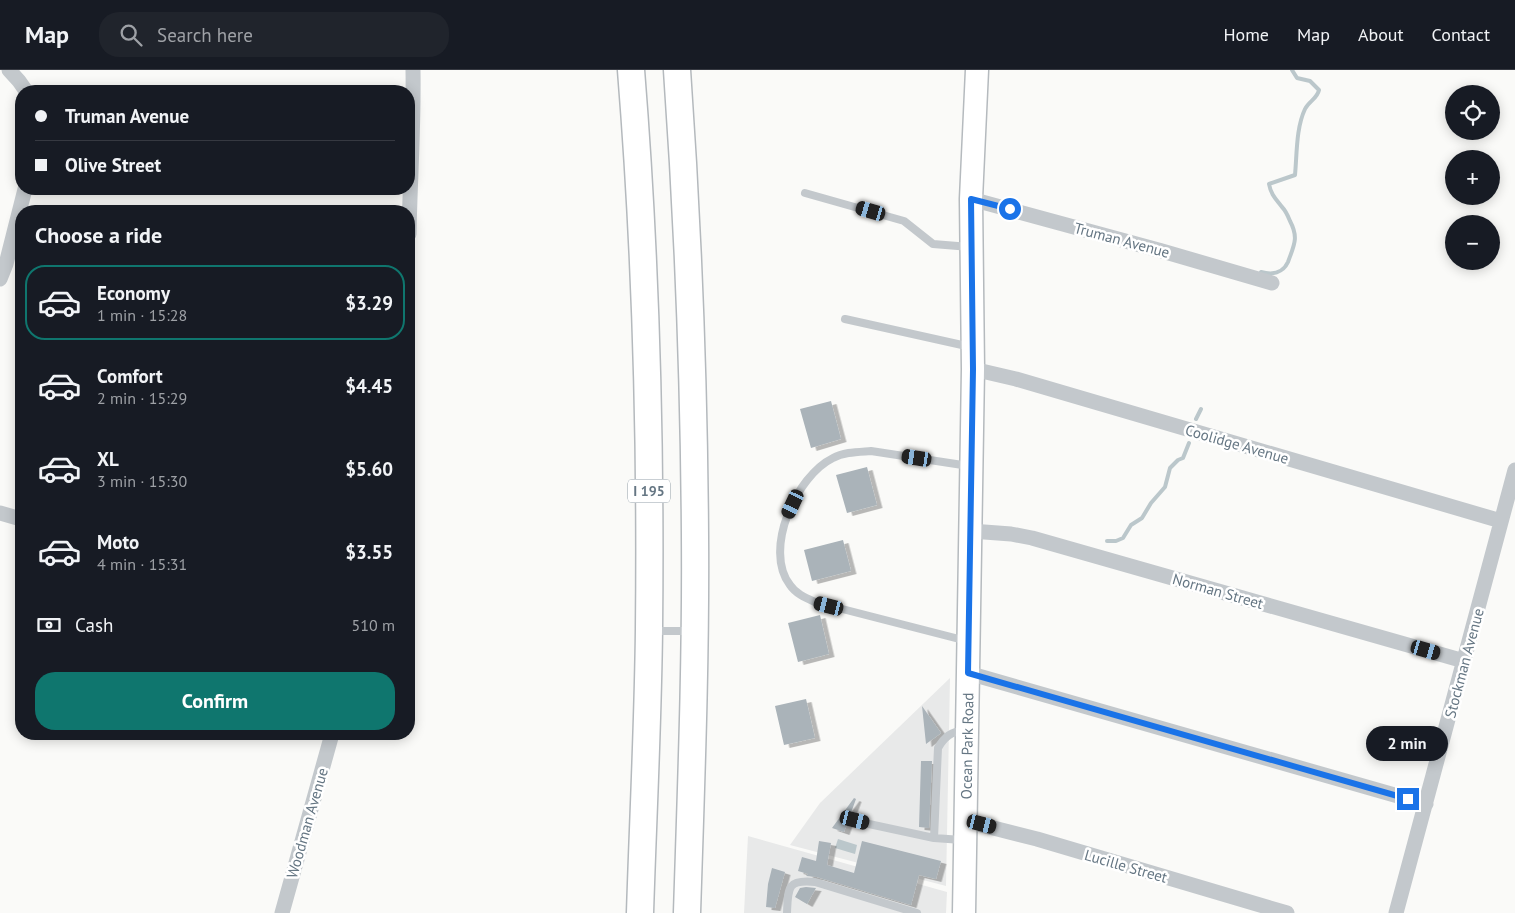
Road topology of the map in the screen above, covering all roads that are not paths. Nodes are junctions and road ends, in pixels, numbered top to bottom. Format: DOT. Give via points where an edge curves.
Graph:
graph roads {
  1 [pos="9,70"];
  2 [pos="413,70"];
  3 [pos="631,70"];
  4 [pos="677,70"];
  5 [pos="978,70"];
  6 [pos="22,85"];
  7 [pos="413,85"];
  8 [pos="805,193"];
  9 [pos="971,199"];
  10 [pos="15,226"];
  11 [pos="972,247"];
  12 [pos="0,279"];
  13 [pos="1272,284"];
  14 [pos="845,320"];
  15 [pos="973,358"];
  16 [pos="971,466"];
  17 [pos="1515,470"];
  18 [pos="0,513"];
  19 [pos="15,517"];
  20 [pos="1501,521"];
  21 [pos="970,531"];
  22 [pos="649,630"];
  23 [pos="695,632"];
  24 [pos="969,641"];
  25 [pos="1464,661"];
  26 [pos="968,673"];
  27 [pos="967,732"];
  28 [pos="330,740"];
  29 [pos="1426,804"];
  30 [pos="855,820"];
  31 [pos="966,830"];
  32 [pos="934,838"];
  33 [pos="282,913"];
  34 [pos="640,913"];
  35 [pos="687,913"];
  36 [pos="787,913"];
  37 [pos="917,913"];
  38 [pos="964,913"];
  39 [pos="1287,913"];
  40 [pos="1396,913"];
  1 -- 6 [label="street"];
  2 -- 7 [label="street"];
  3 -- 22 [label="highway, I 195" via="646,328"];
  4 -- 23 [label="highway" via="692,358"];
  5 -- 9 [label="main road, Ocean Park Road"];
  8 -- 11 [label="lane" via="904,221 933,244"];
  9 -- 11 [label="main road, Ocean Park Road"];
  9 -- 13 [label="street, Truman Avenue"];
  10 -- 12 [label="street"];
  11 -- 15 [label="main road, Ocean Park Road"];
  14 -- 15 [label="lane"];
  15 -- 16 [label="main road, Ocean Park Road"];
  15 -- 20 [label="street, Coolidge Avenue" via="1016,379"];
  16 -- 21 [label="main road, Ocean Park Road"];
  16 -- 24 [label="lane" via="871,452 833,457 800,491 785,520 780,552 789,584 810,600"];
  17 -- 20 [label="street, Stockman Avenue"];
  18 -- 19 [label="street"];
  20 -- 25 [label="street, Stockman Avenue"];
  21 -- 24 [label="main road, Ocean Park Road"];
  21 -- 25 [label="street, Norman Street" via="1032,538"];
  22 -- 23 [label="lane"];
  22 -- 34 [label="highway, I 195"];
  23 -- 35 [label="highway"];
  24 -- 26 [label="main road, Ocean Park Road"];
  25 -- 29 [label="street, Stockman Avenue"];
  26 -- 27 [label="main road, Ocean Park Road"];
  26 -- 29 [label="street"];
  27 -- 31 [label="main road, Ocean Park Road"];
  27 -- 32 [label="lane" via="952,732 938,748"];
  28 -- 33 [label="street, Woodman Avenue"];
  29 -- 40 [label="street, Stockman Avenue"];
  30 -- 32 [label="lane"];
  31 -- 32 [label="lane"];
  31 -- 38 [label="main road, Ocean Park Road"];
  31 -- 39 [label="street, Lucille Street" via="1037,839"];
  36 -- 37 [label="lane" via="790,887 800,880"];
}
